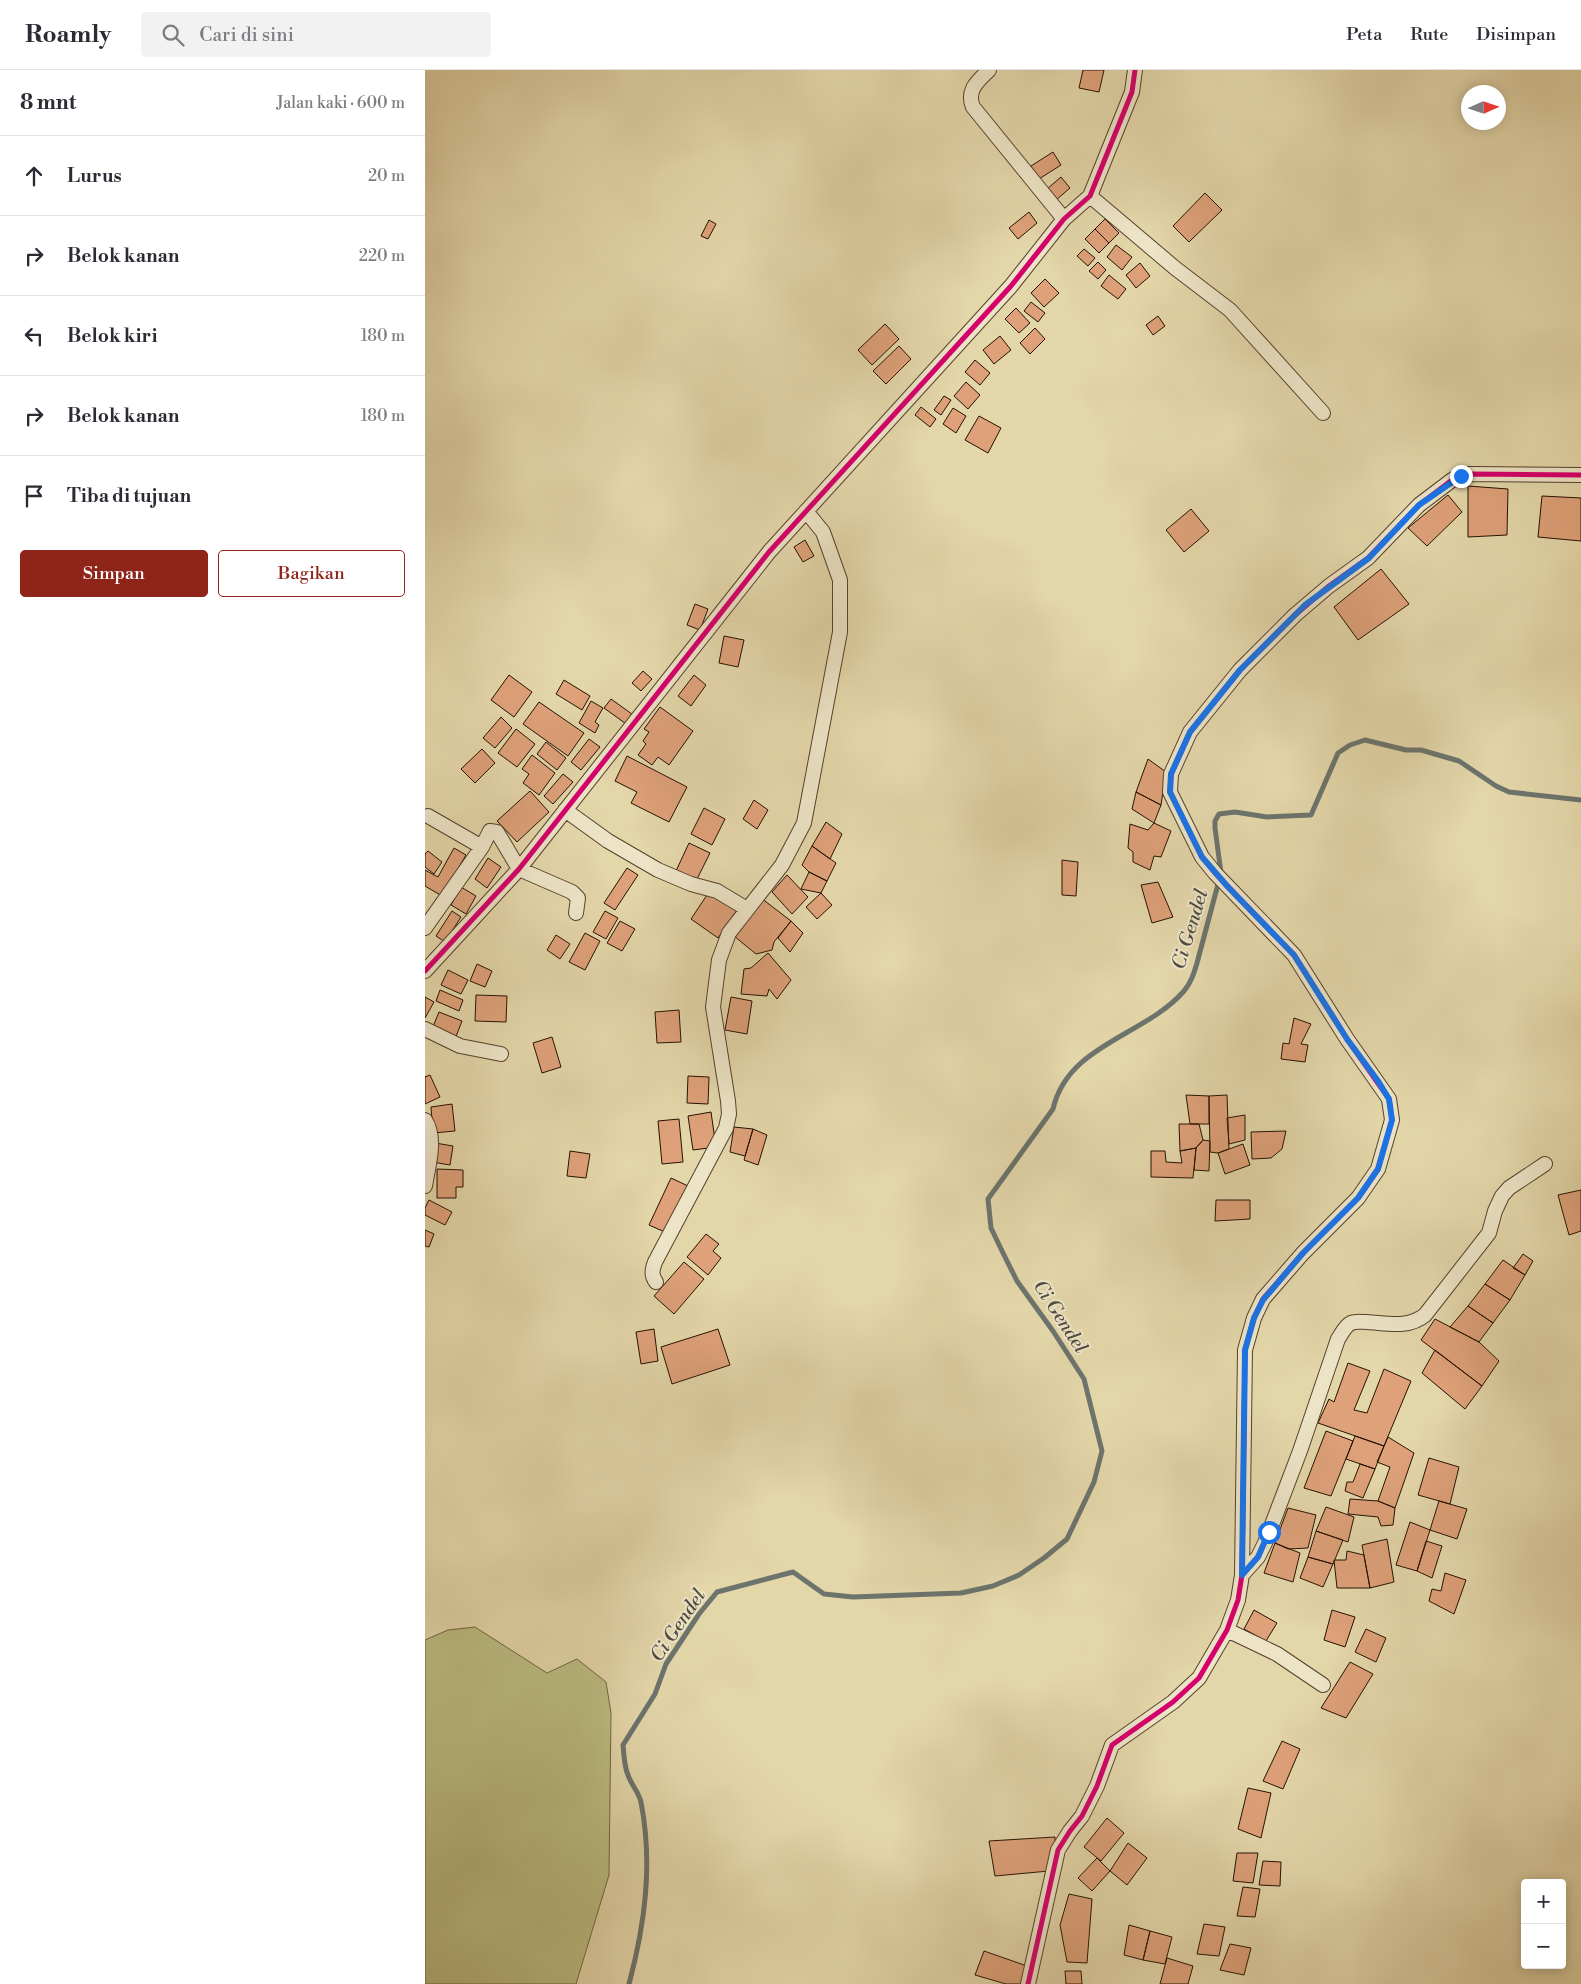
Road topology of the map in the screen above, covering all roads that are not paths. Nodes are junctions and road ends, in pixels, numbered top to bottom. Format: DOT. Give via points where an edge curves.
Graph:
graph roads {
  1 [pos="989,70"];
  2 [pos="1135,70"];
  3 [pos="1090,196"];
  4 [pos="1064,220"];
  5 [pos="1323,413"];
  6 [pos="1581,475"];
  7 [pos="806,511"];
  8 [pos="565,810"];
  9 [pos="428,816"];
  10 [pos="482,847"];
  11 [pos="519,869"];
  12 [pos="747,909"];
  13 [pos="576,913"];
  14 [pos="425,928"];
  15 [pos="425,971"];
  16 [pos="425,1029"];
  17 [pos="501,1054"];
  18 [pos="425,1120"];
  19 [pos="1545,1164"];
  20 [pos="425,1186"];
  21 [pos="656,1282"];
  22 [pos="1242,1575"];
  23 [pos="1227,1630"];
  24 [pos="1323,1685"];
  25 [pos="1027,1984"];
  1 -- 4 [label="street" via="971,92 973,107"];
  2 -- 3 [label="street" via="1132,92"];
  3 -- 4 [label="street"];
  3 -- 5 [label="street" via="1230,310"];
  4 -- 7 [label="street" via="1011,286"];
  6 -- 22 [label="street" via="1469,474 1452,480 1419,505 1369,558 1305,605 1240,670 1190,732 1171,774 1170,792 1202,857 1294,955 1389,1099 1392,1120 1378,1169 1358,1198 1303,1253 1263,1300 1254,1318 1245,1350"];
  7 -- 8 [label="street" via="763,560"];
  7 -- 12 [label="street" via="823,532 841,580 840,632 804,823 782,865"];
  8 -- 11 [label="street"];
  8 -- 12 [label="street" via="659,870 717,891"];
  9 -- 10 [label="street"];
  10 -- 11 [label="street" via="490,831 497,832"];
  10 -- 14 [label="street"];
  11 -- 13 [label="street" via="572,892 578,898"];
  11 -- 15 [label="street"];
  12 -- 21 [label="street" via="729,933 719,960 714,991 713,1007 728,1101 726,1128 655,1262 652,1270"];
  16 -- 17 [label="street" via="460,1046"];
  18 -- 20 [label="street" via="431,1147"];
  19 -- 22 [label="street" via="1502,1196 1489,1233 1425,1315 1403,1324 1357,1322 1344,1329 1269,1532 1258,1557"];
  22 -- 23 [label="street" via="1238,1600"];
  23 -- 24 [label="street" via="1277,1654"];
  23 -- 25 [label="street" via="1199,1678 1173,1702 1112,1745 1082,1816 1059,1850"];
}
